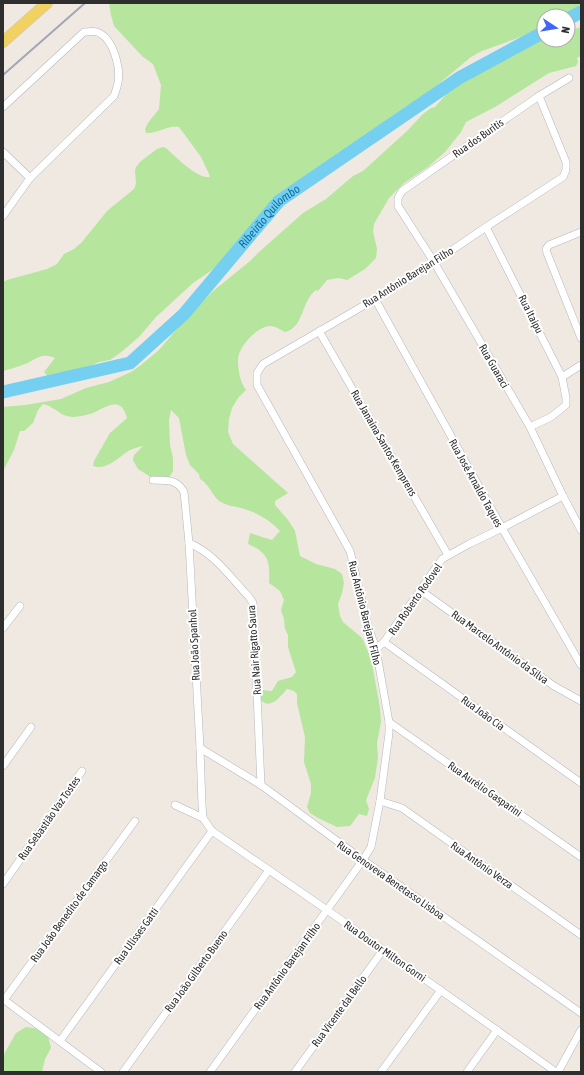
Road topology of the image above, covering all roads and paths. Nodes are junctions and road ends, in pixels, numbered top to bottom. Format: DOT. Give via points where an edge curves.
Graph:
graph roads {
  1 [pos="47,3"];
  2 [pos="3,42"];
  3 [pos="569,78"];
  4 [pos="539,96"];
  5 [pos="3,107"];
  6 [pos="3,152"];
  7 [pos="30,178"];
  8 [pos="398,206"];
  9 [pos="3,216"];
  10 [pos="486,227"];
  11 [pos="581,232"];
  12 [pos="434,262"];
  13 [pos="375,299"];
  14 [pos="319,330"];
  15 [pos="581,338"];
  16 [pos="581,365"];
  17 [pos="562,377"];
  18 [pos="257,385"];
  19 [pos="530,427"];
  20 [pos="153,480"];
  21 [pos="563,496"];
  22 [pos="502,528"];
  23 [pos="581,530"];
  24 [pos="189,543"];
  25 [pos="448,555"];
  26 [pos="420,590"];
  27 [pos="20,606"];
  28 [pos="3,628"];
  29 [pos="384,642"];
  30 [pos="376,649"];
  31 [pos="581,665"];
  32 [pos="581,701"];
  33 [pos="389,722"];
  34 [pos="31,727"];
  35 [pos="200,748"];
  36 [pos="3,766"];
  37 [pos="82,772"];
  38 [pos="581,783"];
  39 [pos="261,785"];
  40 [pos="380,800"];
  41 [pos="175,805"];
  42 [pos="203,818"];
  43 [pos="135,821"];
  44 [pos="212,832"];
  45 [pos="581,857"];
  46 [pos="363,860"];
  47 [pos="269,870"];
  48 [pos="3,884"];
  49 [pos="327,910"];
  50 [pos="581,934"];
  51 [pos="384,950"];
  52 [pos="441,990"];
  53 [pos="4,1000"];
  54 [pos="581,1013"];
  55 [pos="497,1030"];
  56 [pos="581,1030"];
  57 [pos="60,1041"];
  58 [pos="101,1072"];
  59 [pos="123,1072"];
  60 [pos="210,1072"];
  61 [pos="295,1072"];
  62 [pos="381,1072"];
  63 [pos="467,1072"];
  64 [pos="557,1072"];
  1 -- 2 [label="main road"];
  3 -- 4 [label="street, Rua dos Buritis"];
  4 -- 8 [label="street, Rua dos Buritis" via="402,191 398,198"];
  4 -- 10 [label="street, Rua Antônio Barejan Filho" via="566,162 566,170 563,177"];
  5 -- 7 [label="street" via="84,32 97,32 108,39 115,53 118,79 114,96"];
  6 -- 7 [label="street"];
  7 -- 9 [label="street"];
  8 -- 12 [label="street, Rua Guaraci"];
  10 -- 12 [label="street, Rua Antônio Barejan Filho"];
  10 -- 17 [label="street, Rua Itaipu"];
  11 -- 15 [label="street" via="546,248"];
  12 -- 13 [label="street, Rua Antônio Barejan Filho"];
  12 -- 19 [label="street, Rua Guaraci"];
  13 -- 14 [label="street, Rua Antônio Barejan Filho"];
  13 -- 22 [label="street, Rua José Arnaldo Taques"];
  14 -- 18 [label="street, Rua Antônio Barejan Filho" via="263,364 257,373"];
  14 -- 25 [label="street, Rua Janaína Santos Kemprens"];
  16 -- 17 [label="street"];
  17 -- 19 [label="street, Rua Itaipu" via="566,405 551,417"];
  18 -- 30 [label="street, Rua Antônio Barejam Filho" via="350,551"];
  19 -- 21 [label="street, Rua Guaraci"];
  20 -- 24 [label="street, Rua João Spanhol" via="173,481 184,492"];
  21 -- 22 [label="street, Rua Roberto Rodovel"];
  21 -- 23 [label="street, Rua Guaraci"];
  22 -- 25 [label="street, Rua Roberto Rodovel"];
  22 -- 31 [label="street, Rua José Arnaldo Taques"];
  24 -- 35 [label="street, Rua João Spanhol"];
  24 -- 39 [label="street, Rua Nair Rigatto Saura" via="210,555 253,603"];
  25 -- 26 [label="street, Rua Roberto Rodovel" via="442,559"];
  26 -- 29 [label="street, Rua Roberto Rodovel"];
  26 -- 32 [label="street, Rua Marcelo Antônio da Silva" via="554,686"];
  27 -- 28 [label="street"];
  29 -- 30 [label="street, Rua Roberto Rodovel"];
  29 -- 38 [label="street, Rua João Cia"];
  30 -- 33 [label="street, Rua Antônio Barejam Filho"];
  33 -- 40 [label="street, Rua Antônio Barejam Filho"];
  33 -- 45 [label="street, Rua Aurélio Gasparini"];
  34 -- 36 [label="street"];
  35 -- 39 [label="street, Rua Genoveva Benetasso Lisboa"];
  35 -- 42 [label="street, Rua João Spanhol"];
  37 -- 48 [label="street, Rua Sebastião Vaz Tostes"];
  39 -- 46 [label="street, Rua Genoveva Benetasso Lisboa"];
  40 -- 46 [label="street, Rua Antônio Barejam Filho" via="371,847"];
  40 -- 50 [label="street, Rua Antônio Verza" via="402,808"];
  41 -- 42 [label="street"];
  42 -- 44 [label="street"];
  43 -- 53 [label="street, Rua João Benedito de Camargo"];
  44 -- 47 [label="street, Rua Doutor Milton Gorni"];
  44 -- 57 [label="street, Rua Ulisses Gatti"];
  46 -- 49 [label="street, Rua Antônio Barejan Filho"];
  46 -- 54 [label="street, Rua Genoveva Benetasso Lisboa"];
  47 -- 49 [label="street, Rua Doutor Milton Gorni"];
  47 -- 59 [label="street, Rua João Gilberto Bueno"];
  49 -- 51 [label="street, Rua Doutor Milton Gorni"];
  49 -- 60 [label="street, Rua Antônio Barejan Filho"];
  51 -- 52 [label="street, Rua Doutor Milton Gorni"];
  51 -- 61 [label="street, Rua Vicente dal Bello"];
  52 -- 55 [label="street, Rua Doutor Milton Gorni"];
  52 -- 62 [label="street"];
  53 -- 57 [label="street"];
  55 -- 63 [label="street"];
  55 -- 64 [label="street, Rua Doutor Milton Gorni"];
  56 -- 64 [label="street"];
  57 -- 58 [label="street"];
}
